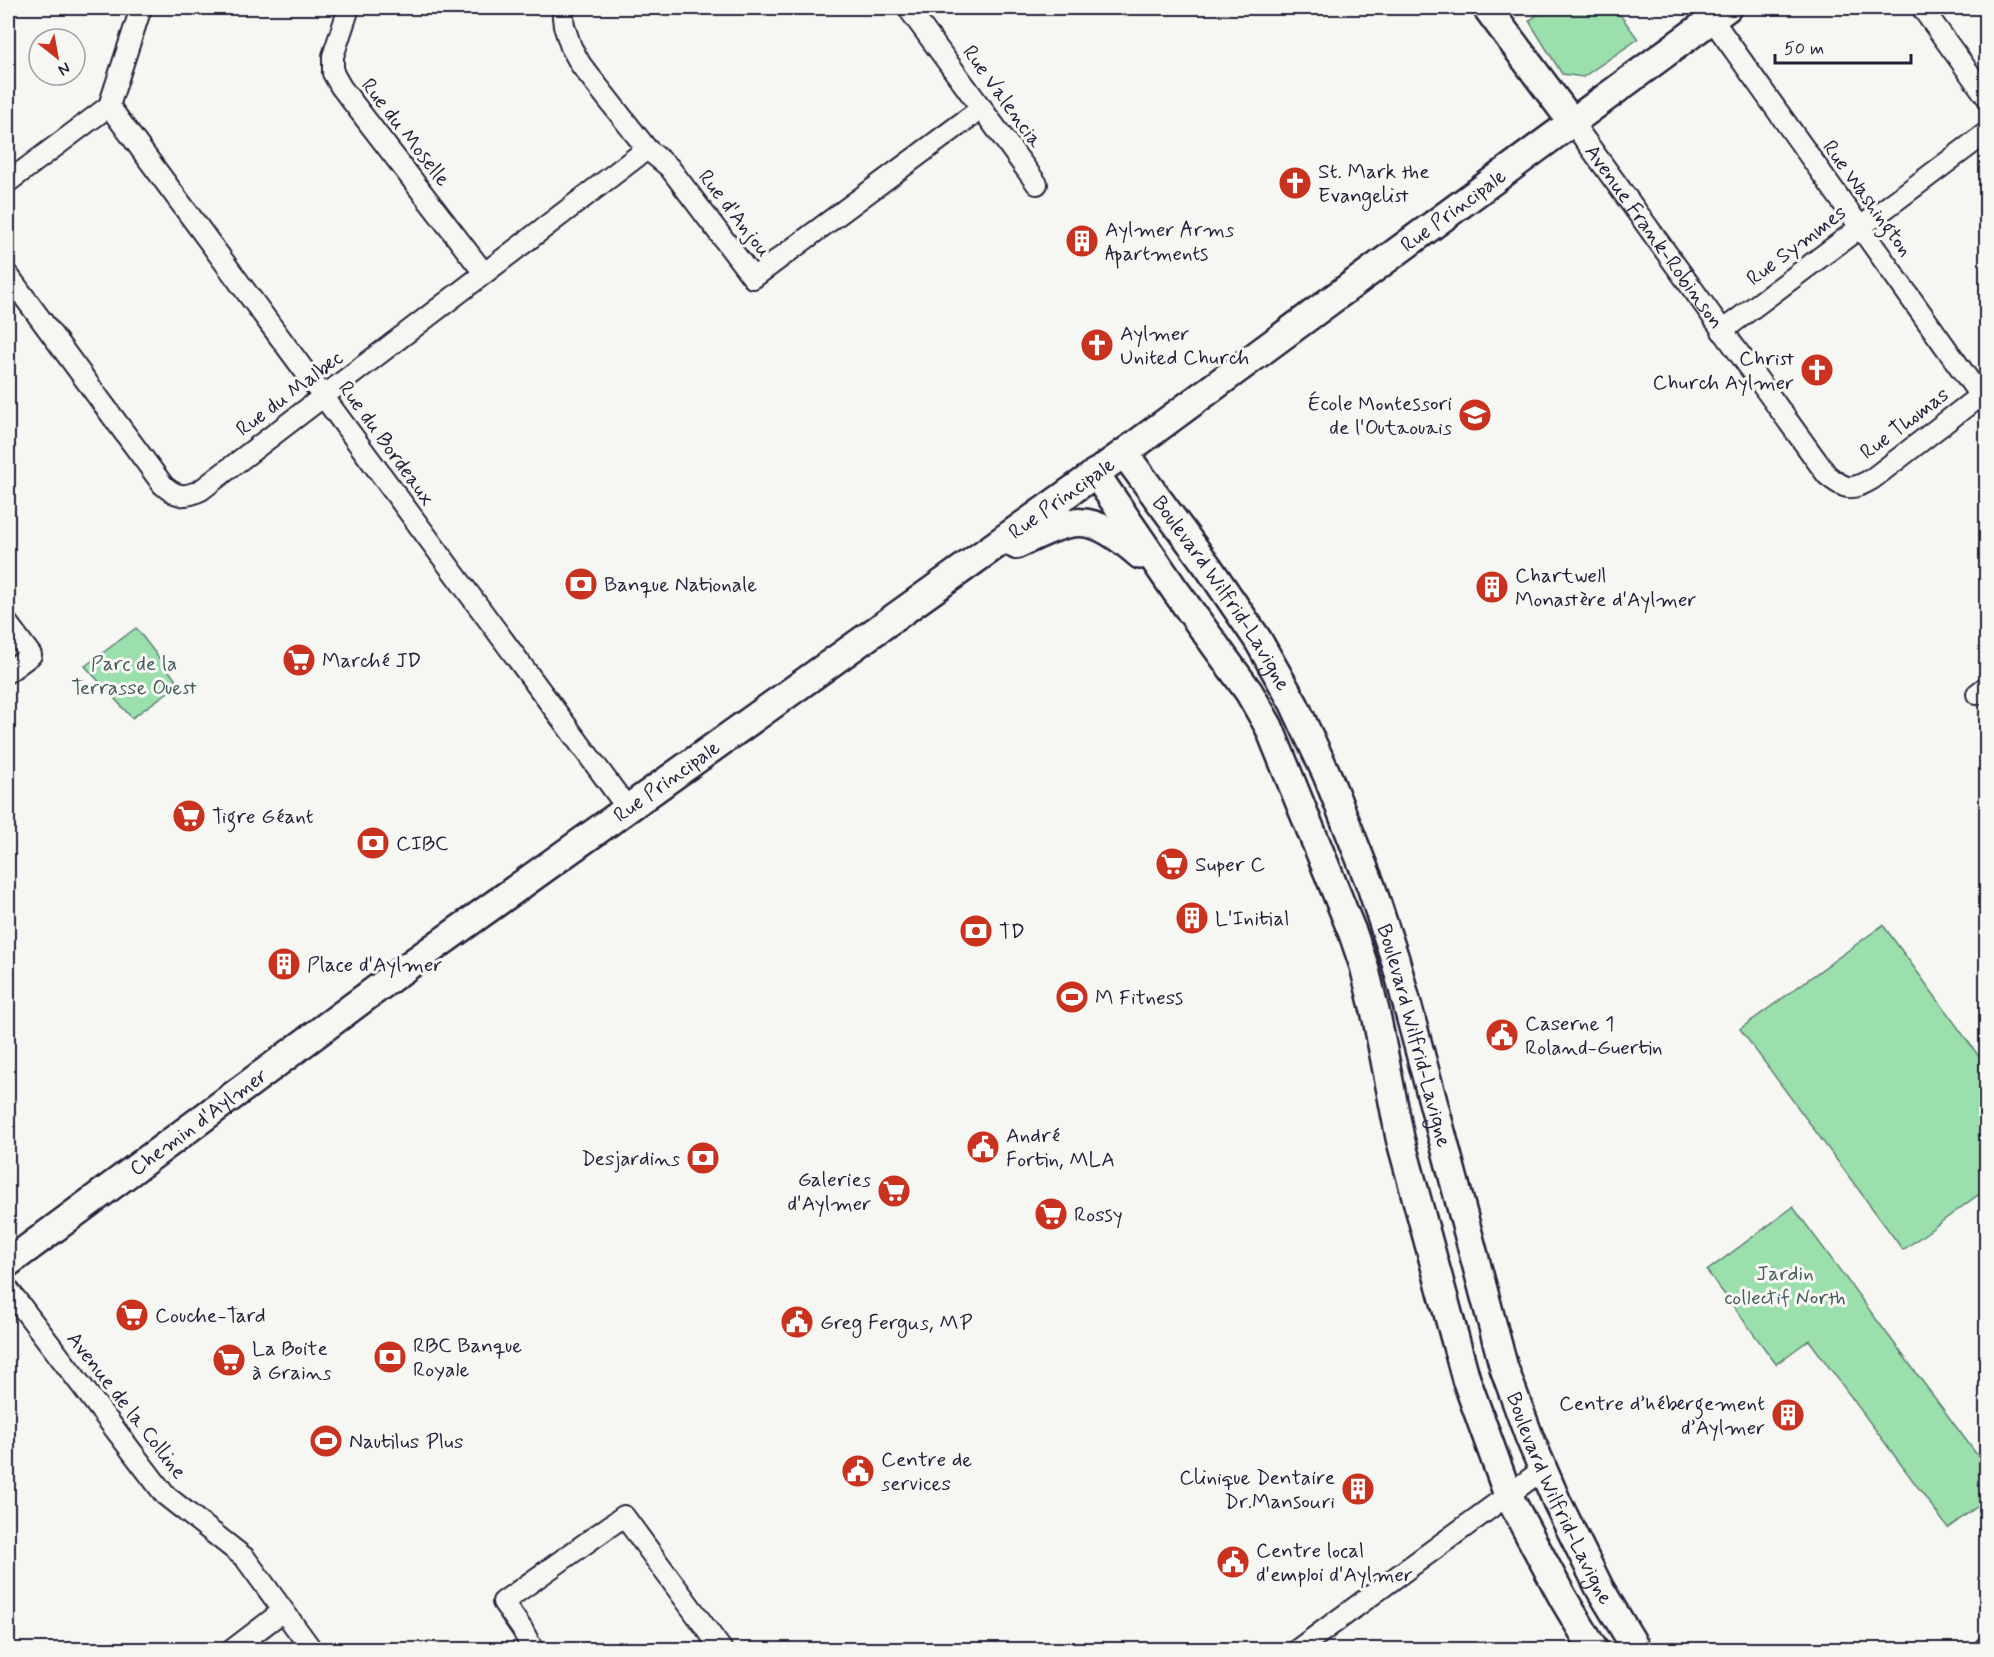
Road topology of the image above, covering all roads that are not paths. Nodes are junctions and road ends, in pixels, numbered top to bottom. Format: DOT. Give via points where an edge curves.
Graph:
graph roads {
  1 [pos="141,8"];
  2 [pos="348,8"];
  3 [pos="562,8"];
  4 [pos="908,8"];
  5 [pos="1487,8"];
  6 [pos="1922,8"];
  7 [pos="1720,13"];
  8 [pos="1986,96"];
  9 [pos="108,106"];
  10 [pos="982,108"];
  11 [pos="1572,122"];
  12 [pos="1986,133"];
  13 [pos="646,149"];
  14 [pos="8,182"];
  15 [pos="1037,184"];
  16 [pos="1859,227"];
  17 [pos="484,273"];
  18 [pos="8,276"];
  19 [pos="1722,331"];
  20 [pos="324,397"];
  21 [pos="1985,397"];
  22 [pos="1124,453"];
  23 [pos="1095,473"];
  24 [pos="1848,488"];
  25 [pos="955,574"];
  26 [pos="1175,590"];
  27 [pos="8,624"];
  28 [pos="8,672"];
  29 [pos="627,809"];
  30 [pos="390,980"];
  31 [pos="8,1263"];
  32 [pos="8,1289"];
  33 [pos="1542,1470"];
  34 [pos="1508,1495"];
  35 [pos="283,1611"];
  36 [pos="232,1650"];
  37 [pos="312,1650"];
  38 [pos="533,1650"];
  39 [pos="722,1650"];
  40 [pos="1297,1650"];
  41 [pos="1594,1650"];
  42 [pos="1637,1650"];
  1 -- 9 [label="street"];
  2 -- 17 [label="street, Rue du Moselle" via="333,56 333,72"];
  3 -- 13 [label="street, Rue d'Anjou" via="564,26 581,65"];
  4 -- 10 [label="street, Rue Valencia"];
  5 -- 11 [label="main road, Avenue Frank-Robinson"];
  6 -- 8 [label="street"];
  7 -- 11 [label="main road, Rue Principale"];
  7 -- 16 [label="street, Rue Washington"];
  9 -- 14 [label="street"];
  9 -- 20 [label="street, Rue du Bordeaux"];
  10 -- 13 [label="street, Rue d'Anjou" via="753,278 669,167"];
  10 -- 15 [label="street, Rue Valencia"];
  11 -- 19 [label="street, Avenue Frank-Robinson"];
  11 -- 22 [label="main road, Rue Principale"];
  12 -- 16 [label="street, Rue Symmes"];
  13 -- 17 [label="street, Rue du Malbec"];
  16 -- 19 [label="street, Rue Symmes"];
  16 -- 21 [label="street, Rue Washington"];
  17 -- 20 [label="street, Rue du Malbec"];
  18 -- 20 [label="street, Rue du Malbec" via="171,493 190,496 201,490"];
  19 -- 24 [label="street, Avenue Frank-Robinson" via="1827,475"];
  20 -- 29 [label="street, Rue du Bordeaux"];
  21 -- 24 [label="street, Rue Thomas" via="1872,479"];
  22 -- 23 [label="main road, Rue Principale"];
  22 -- 33 [label="main road, Boulevard Wilfrid-Lavigne" via="1258,640 1294,704 1350,830 1395,959 1504,1368"];
  23 -- 25 [label="main road, Rue Principale"];
  23 -- 26 [label="main road, Boulevard Wilfrid-Lavigne"];
  25 -- 26 [label="main road" via="1065,523 1090,523 1124,541"];
  25 -- 29 [label="main road, Rue Principale"];
  26 -- 34 [label="main road, Boulevard Wilfrid-Lavigne" via="1249,692 1269,727 1353,934 1375,1010 1400,1138 1455,1342"];
  27 -- 28 [label="street" via="31,655"];
  29 -- 30 [label="main road, Rue Principale"];
  30 -- 31 [label="main road, Chemin d'Aylmer"];
  32 -- 35 [label="street, Avenue de la Colline" via="165,1495 244,1558"];
  33 -- 34 [label="street"];
  33 -- 42 [label="main road, Boulevard Wilfrid-Lavigne" via="1600,1589"];
  34 -- 40 [label="street"];
  34 -- 41 [label="main road, Boulevard Wilfrid-Lavigne"];
  35 -- 36 [label="street"];
  35 -- 37 [label="street, Avenue de la Colline"];
  38 -- 39 [label="street" via="503,1602 624,1516"];
}
